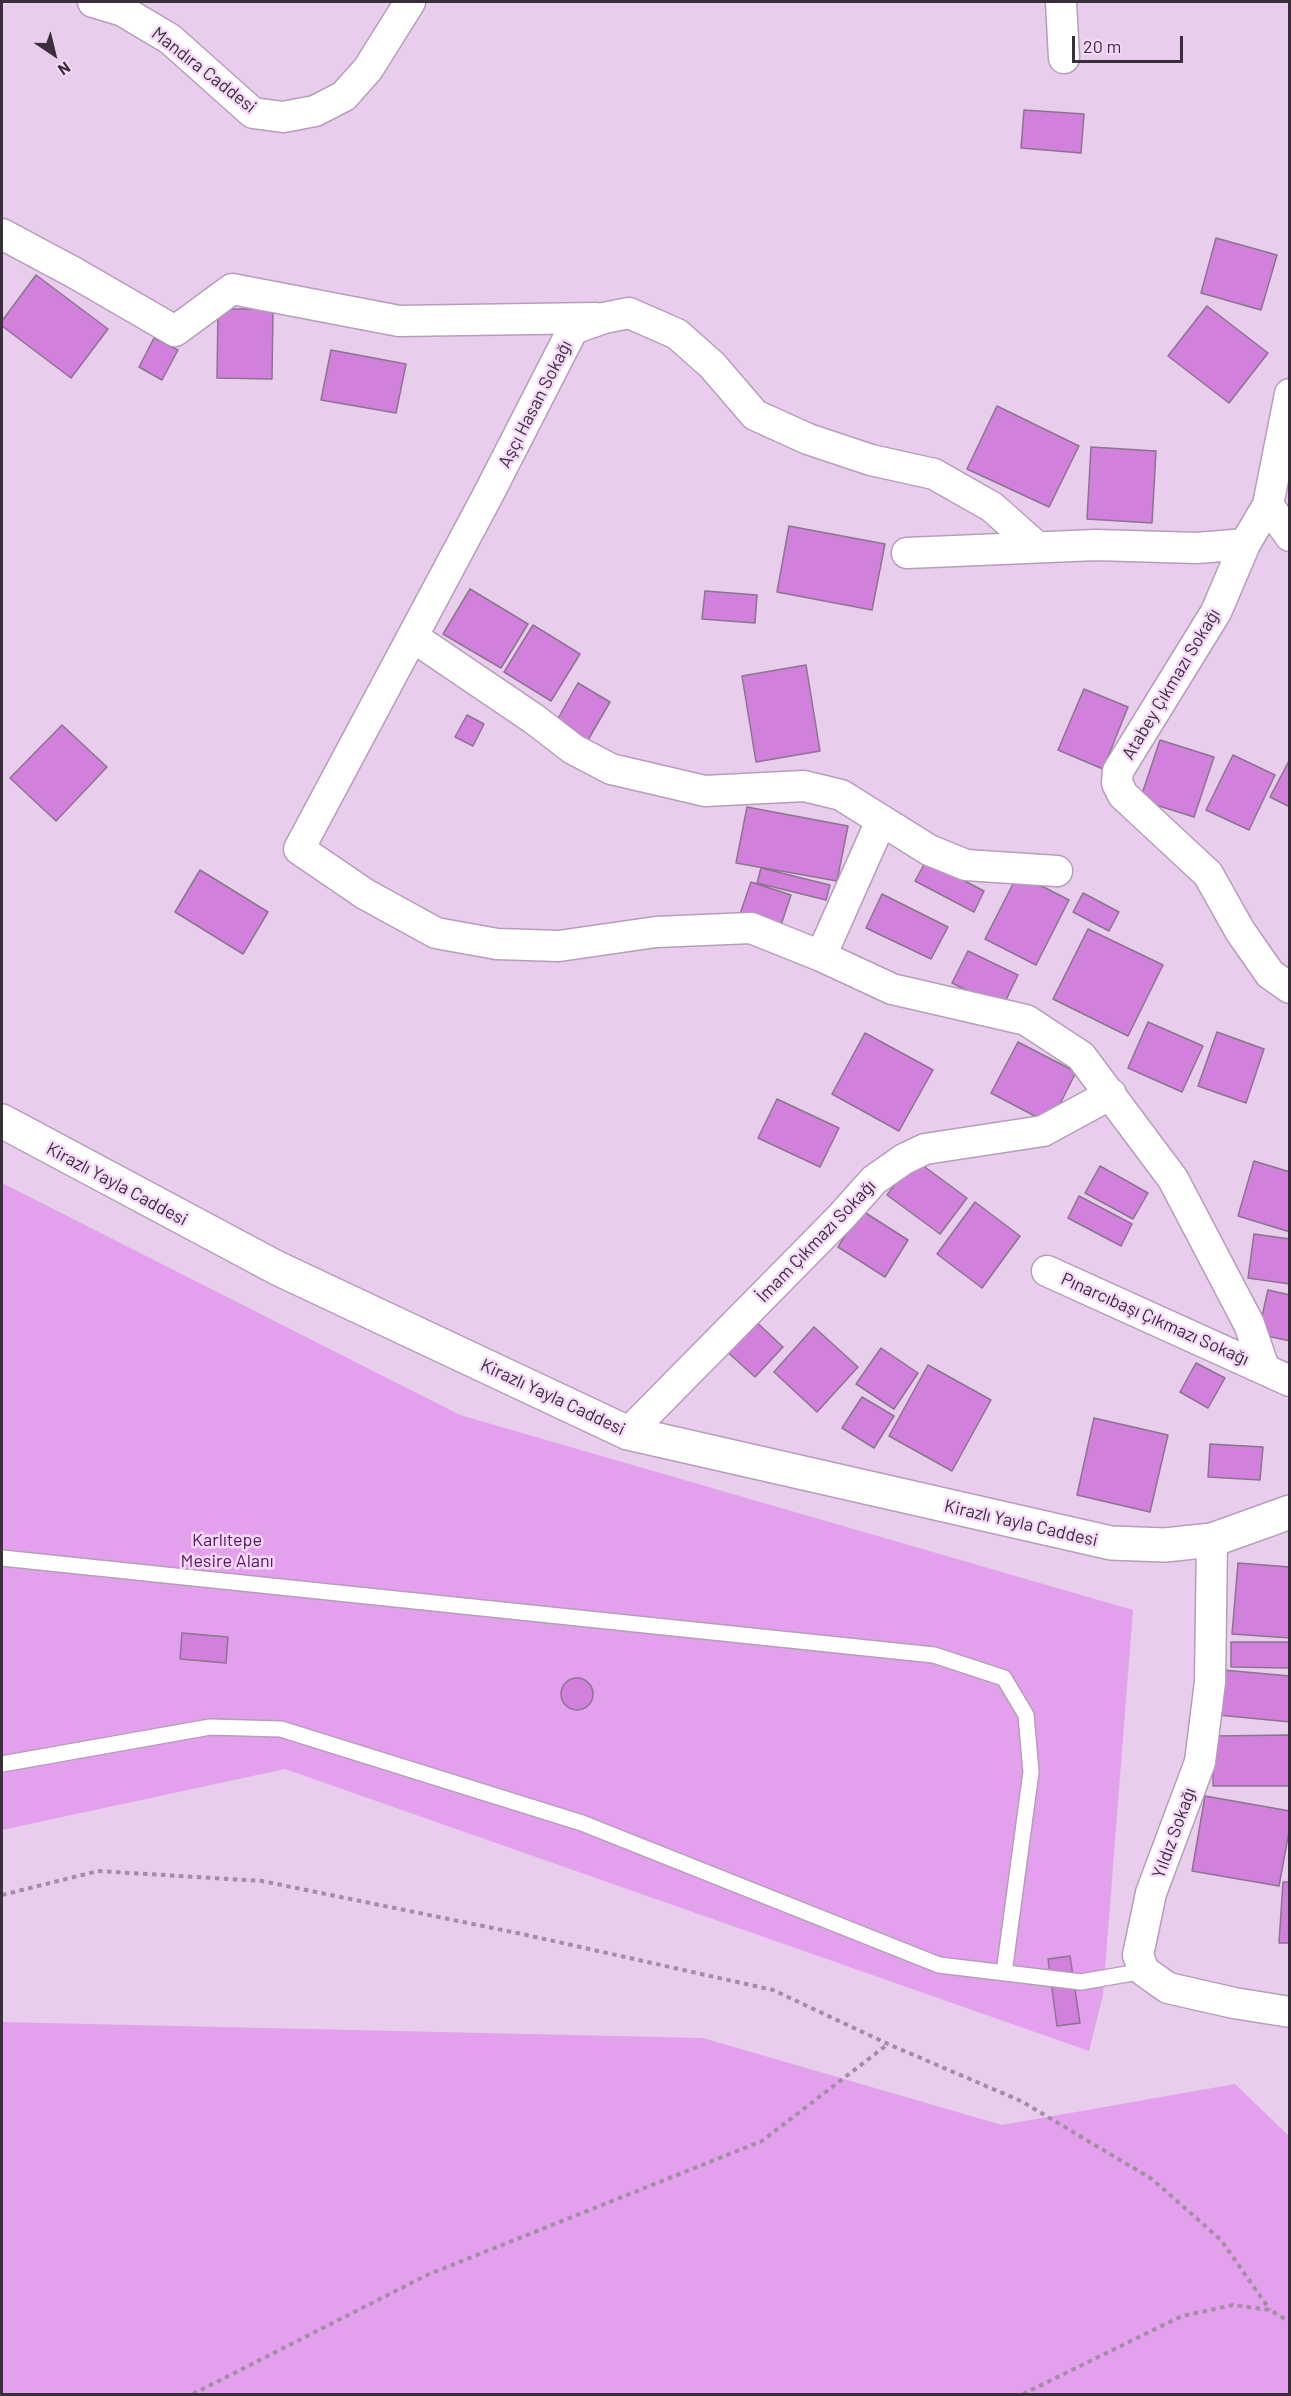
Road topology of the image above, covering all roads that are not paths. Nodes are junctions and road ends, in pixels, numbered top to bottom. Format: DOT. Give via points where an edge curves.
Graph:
graph roads {
  1 [pos="93,2"];
  2 [pos="410,2"];
  3 [pos="1061,2"];
  4 [pos="1064,58"];
  5 [pos="2,234"];
  6 [pos="604,318"];
  7 [pos="1290,394"];
  8 [pos="1268,505"];
  9 [pos="1290,536"];
  10 [pos="1245,544"];
  11 [pos="1037,547"];
  12 [pos="907,553"];
  13 [pos="413,638"];
  14 [pos="881,821"];
  15 [pos="299,849"];
  16 [pos="1057,871"];
  17 [pos="822,956"];
  18 [pos="1290,988"];
  19 [pos="1111,1094"];
  20 [pos="2,1121"];
  21 [pos="1047,1271"];
  22 [pos="1277,1374"];
  23 [pos="628,1433"];
  24 [pos="1290,1512"];
  25 [pos="1212,1540"];
  26 [pos="2,1558"];
  27 [pos="2,1764"];
  28 [pos="1144,1971"];
  29 [pos="1004,1973"];
  30 [pos="1290,2012"];
  1 -- 2 [label="street, Mandıra Caddesi" via="123,10 170,39 253,113 283,117 315,111 344,96 369,69"];
  3 -- 4 [label="street"];
  5 -- 6 [label="street" via="175,331 232,290 399,321"];
  6 -- 11 [label="street, Aşçı Hasan Sokağı" via="629,313 677,334 712,365 755,415 808,439 934,474 992,507"];
  6 -- 13 [label="street, Aşçı Hasan Sokağı" via="573,328"];
  7 -- 8 [label="street, Atabey Çıkmazı Sokağı"];
  8 -- 9 [label="street"];
  8 -- 10 [label="street, Atabey Çıkmazı Sokağı"];
  10 -- 11 [label="street" via="1197,548"];
  10 -- 18 [label="street, Atabey Çıkmazı Sokağı" via="1216,612 1118,771 1117,783 1123,795 1208,874 1240,932 1270,974"];
  11 -- 12 [label="street"];
  13 -- 14 [label="street" via="573,749 610,769 705,791 804,786 841,795"];
  13 -- 15 [label="street, Aşçı Hasan Sokağı"];
  14 -- 16 [label="street" via="928,850 966,866"];
  14 -- 17 [label="street"];
  15 -- 17 [label="street, Pınarcıbaşı Çıkmazı Sokağı" via="365,894 436,933 497,944 559,946 656,932 751,928"];
  17 -- 19 [label="street, Pınarcıbaşı Çıkmazı Sokağı" via="892,989 1026,1020 1081,1056"];
  19 -- 22 [label="street, Pınarcıbaşı Çıkmazı Sokağı" via="1173,1179"];
  19 -- 23 [label="street, İmam Çıkmazı Sokağı" via="1043,1131 925,1149 874,1180"];
  20 -- 23 [label="main road, Kirazlı Yayla Caddesi" via="277,1268"];
  21 -- 22 [label="street, Pınarcıbaşı Çıkmazı Sokağı"];
  23 -- 25 [label="main road, Kirazlı Yayla Caddesi" via="1111,1543 1165,1545"];
  24 -- 25 [label="main road, Kirazlı Yayla Caddesi"];
  25 -- 28 [label="street, Yıldız Sokağı" via="1210,1682 1200,1762 1151,1893 1138,1955"];
  26 -- 29 [label="lane" via="934,1655 1004,1678 1026,1715 1031,1772"];
  27 -- 29 [label="lane" via="210,1727 281,1729 582,1823 939,1965"];
  28 -- 29 [label="lane" via="1081,1982"];
  28 -- 30 [label="street" via="1168,1988"];
}
